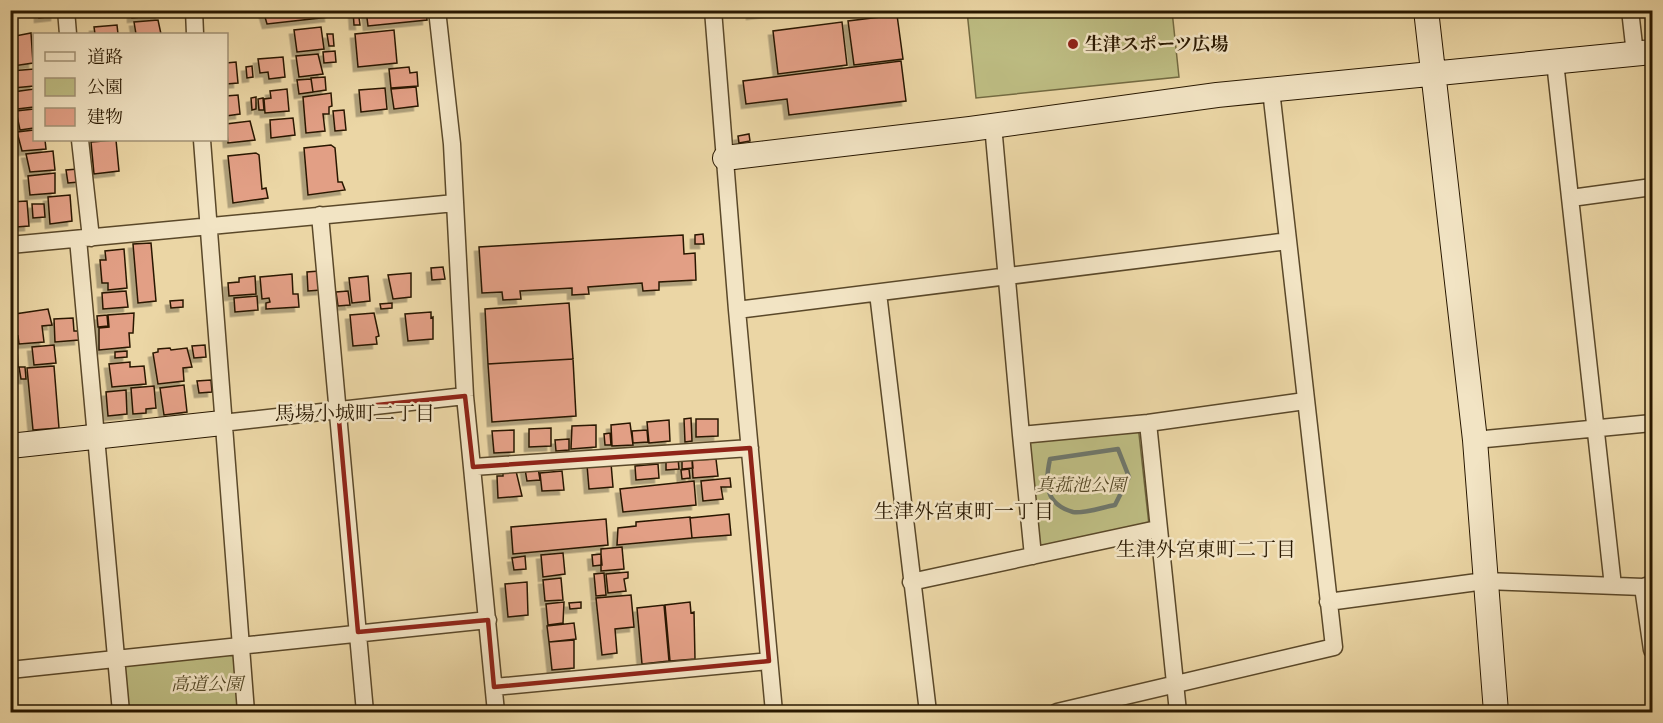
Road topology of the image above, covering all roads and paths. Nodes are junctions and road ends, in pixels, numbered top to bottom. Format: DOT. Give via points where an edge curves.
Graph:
graph roads {
  1 [pos="66,10"];
  2 [pos="194,10"];
  3 [pos="437,10"];
  4 [pos="713,10"];
  5 [pos="1426,10"];
  6 [pos="1630,10"];
  7 [pos="68,33"];
  8 [pos="195,33"];
  9 [pos="1644,53"];
  10 [pos="1555,62"];
  11 [pos="1433,74"];
  12 [pos="1271,90"];
  13 [pos="993,125"];
  14 [pos="80,141"];
  15 [pos="202,141"];
  16 [pos="725,158"];
  17 [pos="1653,187"];
  18 [pos="1571,198"];
  19 [pos="455,203"];
  20 [pos="320,215"];
  21 [pos="207,226"];
  22 [pos="85,238"];
  23 [pos="1288,241"];
  24 [pos="10,245"];
  25 [pos="1007,276"];
  26 [pos="878,292"];
  27 [pos="737,310"];
  28 [pos="465,396"];
  29 [pos="1305,401"];
  30 [pos="338,409"];
  31 [pos="222,423"];
  32 [pos="1148,423"];
  33 [pos="1653,423"];
  34 [pos="1596,428"];
  35 [pos="1021,435"];
  36 [pos="96,436"];
  37 [pos="1475,440"];
  38 [pos="10,446"];
  39 [pos="750,448"];
  40 [pos="473,467"];
  41 [pos="1157,529"];
  42 [pos="1033,556"];
  43 [pos="1485,581"];
  44 [pos="911,582"];
  45 [pos="1613,586"];
  46 [pos="1648,586"];
  47 [pos="1328,602"];
  48 [pos="488,620"];
  49 [pos="358,632"];
  50 [pos="240,645"];
  51 [pos="1653,650"];
  52 [pos="116,659"];
  53 [pos="770,661"];
  54 [pos="10,670"];
  55 [pos="1174,686"];
  56 [pos="494,687"];
  57 [pos="121,712"];
  58 [pos="246,712"];
  59 [pos="365,712"];
  60 [pos="496,712"];
  61 [pos="774,712"];
  62 [pos="927,712"];
  63 [pos="1057,712"];
  64 [pos="1178,712"];
  65 [pos="1496,712"];
  1 -- 7 [label="street"];
  2 -- 8 [label="street"];
  3 -- 19 [label="street"];
  4 -- 16 [label="street"];
  5 -- 11 [label="street"];
  6 -- 9 [label="street"];
  9 -- 10 [label="street"];
  10 -- 11 [label="street"];
  10 -- 18 [label="street"];
  11 -- 12 [label="street"];
  11 -- 37 [label="street"];
  12 -- 13 [label="street"];
  12 -- 23 [label="street"];
  13 -- 16 [label="street"];
  13 -- 25 [label="street"];
  14 -- 22 [label="street"];
  15 -- 21 [label="street"];
  16 -- 27 [label="street"];
  17 -- 18 [label="street"];
  18 -- 34 [label="street"];
  19 -- 20 [label="street"];
  19 -- 28 [label="street"];
  20 -- 21 [label="street"];
  20 -- 30 [label="street"];
  21 -- 22 [label="street"];
  21 -- 31 [label="street"];
  22 -- 24 [label="street"];
  22 -- 36 [label="street"];
  23 -- 25 [label="street"];
  23 -- 29 [label="street"];
  25 -- 26 [label="street"];
  25 -- 35 [label="street"];
  26 -- 27 [label="street"];
  26 -- 44 [label="street"];
  27 -- 39 [label="street"];
  28 -- 30 [label="street"];
  28 -- 40 [label="street"];
  29 -- 32 [label="street"];
  29 -- 47 [label="street"];
  30 -- 31 [label="street"];
  30 -- 49 [label="street"];
  31 -- 36 [label="street"];
  31 -- 50 [label="street"];
  32 -- 35 [label="street"];
  32 -- 41 [label="street"];
  33 -- 34 [label="street"];
  34 -- 37 [label="street"];
  34 -- 45 [label="street"];
  35 -- 42 [label="street"];
  36 -- 38 [label="street"];
  36 -- 52 [label="street"];
  37 -- 43 [label="street"];
  39 -- 40 [label="street"];
  39 -- 53 [label="street"];
  40 -- 48 [label="street"];
  41 -- 42 [label="street"];
  41 -- 55 [label="street"];
  42 -- 44 [label="street"];
  43 -- 45 [label="street"];
  43 -- 47 [label="street"];
  43 -- 65 [label="street"];
  44 -- 62 [label="street"];
  45 -- 46 [label="street"];
  46 -- 51 [label="street"];
  47 -- 55 [label="street" via="1334,647"];
  48 -- 49 [label="street"];
  48 -- 56 [label="street"];
  49 -- 50 [label="street"];
  49 -- 59 [label="street"];
  50 -- 52 [label="street"];
  50 -- 58 [label="street"];
  52 -- 54 [label="street"];
  52 -- 57 [label="street"];
  53 -- 56 [label="street"];
  53 -- 61 [label="street"];
  55 -- 63 [label="street"];
  55 -- 64 [label="street"];
  56 -- 60 [label="street"];
}
